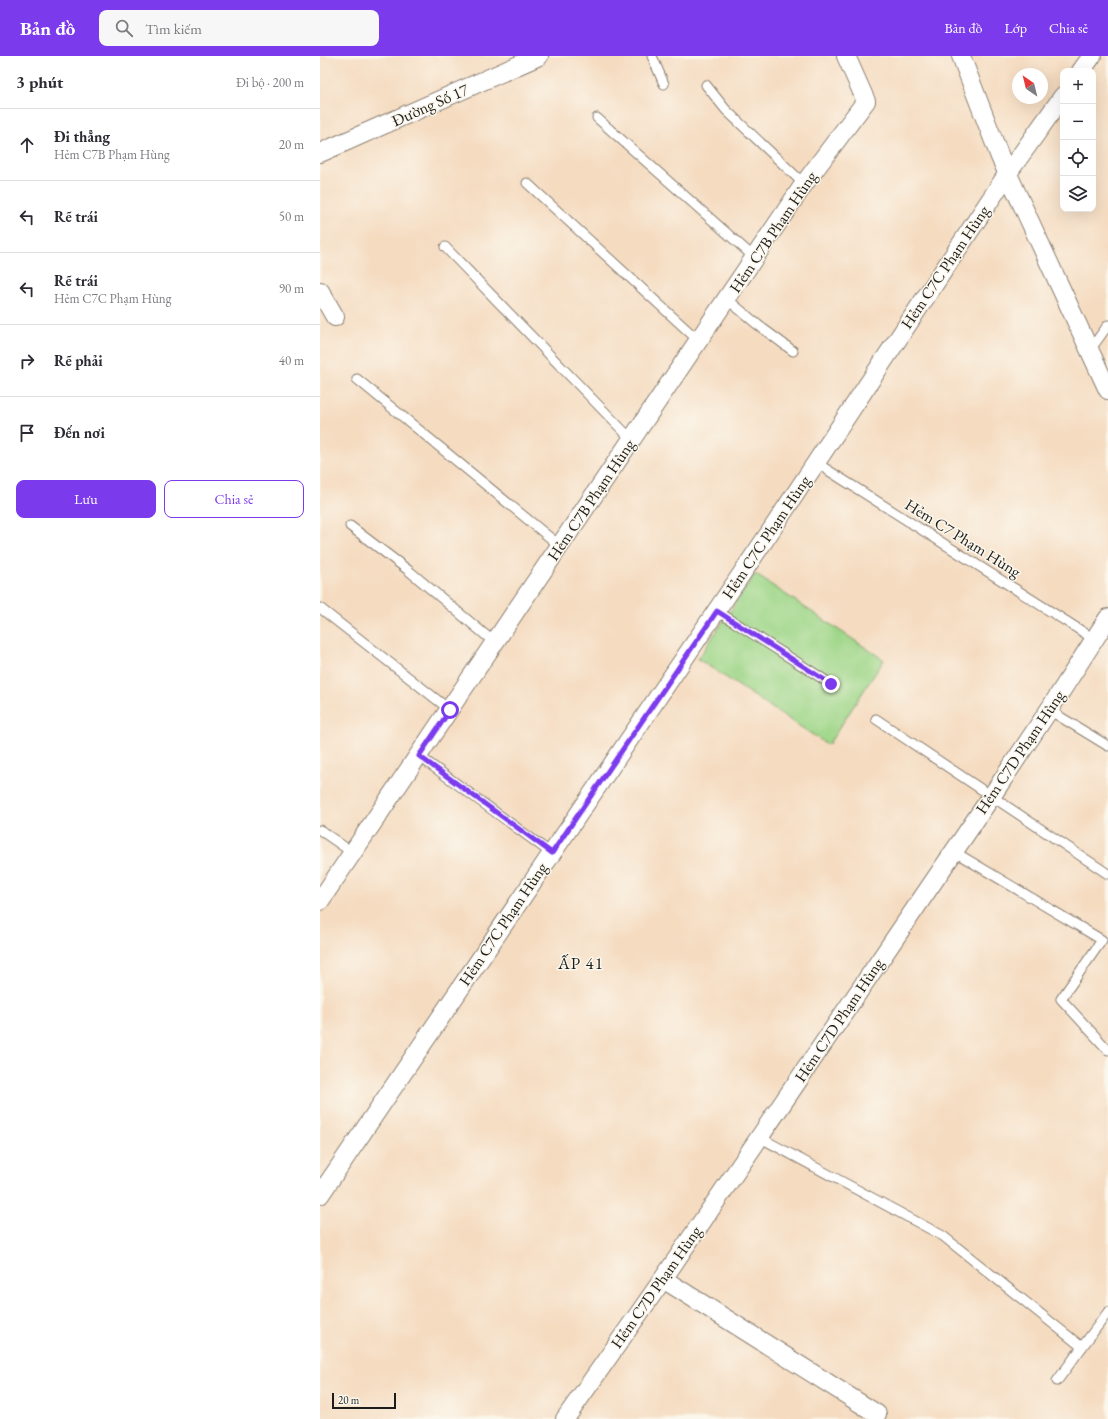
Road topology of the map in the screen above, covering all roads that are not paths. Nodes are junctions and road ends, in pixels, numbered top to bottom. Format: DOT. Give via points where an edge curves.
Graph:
graph roads {
  1 [pos="539,56"];
  2 [pos="652,56"];
  3 [pos="846,56"];
  4 [pos="961,56"];
  5 [pos="1092,56"];
  6 [pos="1083,68"];
  7 [pos="664,84"];
  8 [pos="706,85"];
  9 [pos="1060,100"];
  10 [pos="596,118"];
  11 [pos="320,154"];
  12 [pos="1008,173"];
  13 [pos="527,183"];
  14 [pos="804,184"];
  15 [pos="445,247"];
  16 [pos="755,258"];
  17 [pos="320,291"];
  18 [pos="727,299"];
  19 [pos="335,317"];
  20 [pos="1108,325"];
  21 [pos="699,341"];
  22 [pos="1090,350"];
  23 [pos="793,351"];
  24 [pos="357,379"];
  25 [pos="1108,390"];
  26 [pos="632,440"];
  27 [pos="815,462"];
  28 [pos="350,526"];
  29 [pos="560,546"];
  30 [pos="320,608"];
  31 [pos="717,611"];
  32 [pos="1108,619"];
  33 [pos="1094,638"];
  34 [pos="495,643"];
  35 [pos="831,684"];
  36 [pos="450,710"];
  37 [pos="1049,710"];
  38 [pos="876,719"];
  39 [pos="1108,746"];
  40 [pos="419,756"];
  41 [pos="991,797"];
  42 [pos="320,830"];
  43 [pos="954,851"];
  44 [pos="353,853"];
  45 [pos="552,853"];
  46 [pos="1108,874"];
  47 [pos="320,901"];
  48 [pos="1108,1050"];
  49 [pos="759,1137"];
  50 [pos="320,1195"];
  51 [pos="663,1279"];
  52 [pos="1108,1312"];
  53 [pos="1082,1348"];
  54 [pos="1057,1381"];
  55 [pos="878,1414"];
  56 [pos="565,1419"];
  1 -- 11 [label="street, Đường Số 17"];
  2 -- 7 [label="lane"];
  3 -- 14 [label="street, Hẻm C7B Phạm Hùng" via="866,100"];
  4 -- 12 [label="street"];
  5 -- 6 [label="street"];
  8 -- 14 [label="lane" via="726,110"];
  9 -- 12 [label="street, Hẻm C7C Phạm Hùng"];
  10 -- 16 [label="lane"];
  12 -- 22 [label="street"];
  12 -- 27 [label="street, Hẻm C7C Phạm Hùng"];
  13 -- 21 [label="lane"];
  14 -- 16 [label="street, Hẻm C7B Phạm Hùng"];
  15 -- 26 [label="lane"];
  16 -- 18 [label="street, Hẻm C7B Phạm Hùng"];
  17 -- 19 [label="street"];
  18 -- 21 [label="street, Hẻm C7B Phạm Hùng"];
  18 -- 23 [label="lane"];
  20 -- 22 [label="lane"];
  21 -- 26 [label="street, Hẻm C7B Phạm Hùng"];
  22 -- 25 [label="street"];
  24 -- 29 [label="lane"];
  26 -- 29 [label="street, Hẻm C7B Phạm Hùng"];
  27 -- 31 [label="street, Hẻm C7C Phạm Hùng"];
  27 -- 33 [label="lane, Hẻm C7 Phạm Hùng"];
  28 -- 34 [label="lane" via="408,570"];
  29 -- 34 [label="street, Hẻm C7B Phạm Hùng"];
  30 -- 36 [label="lane"];
  31 -- 35 [label="lane"];
  31 -- 45 [label="street, Hẻm C7C Phạm Hùng"];
  32 -- 33 [label="street, Hẻm C7D Phạm Hùng"];
  33 -- 37 [label="street, Hẻm C7D Phạm Hùng"];
  34 -- 36 [label="street, Hẻm C7B Phạm Hùng"];
  36 -- 40 [label="street, Hẻm C7B Phạm Hùng"];
  37 -- 39 [label="lane"];
  37 -- 41 [label="street, Hẻm C7D Phạm Hùng"];
  38 -- 41 [label="lane"];
  40 -- 44 [label="street, Hẻm C7B Phạm Hùng"];
  40 -- 45 [label="lane"];
  41 -- 43 [label="street, Hẻm C7D Phạm Hùng"];
  41 -- 46 [label="lane"];
  42 -- 44 [label="lane"];
  43 -- 48 [label="lane" via="1102,940 1061,999"];
  43 -- 49 [label="street, Hẻm C7D Phạm Hùng"];
  44 -- 47 [label="street, Hẻm C7B Phạm Hùng"];
  45 -- 50 [label="street, Hẻm C7C Phạm Hùng"];
  49 -- 51 [label="street, Hẻm C7D Phạm Hùng"];
  49 -- 53 [label="lane" via="942,1236"];
  51 -- 55 [label="street"];
  51 -- 56 [label="street, Hẻm C7D Phạm Hùng"];
  52 -- 53 [label="lane"];
  53 -- 54 [label="lane"];
}
